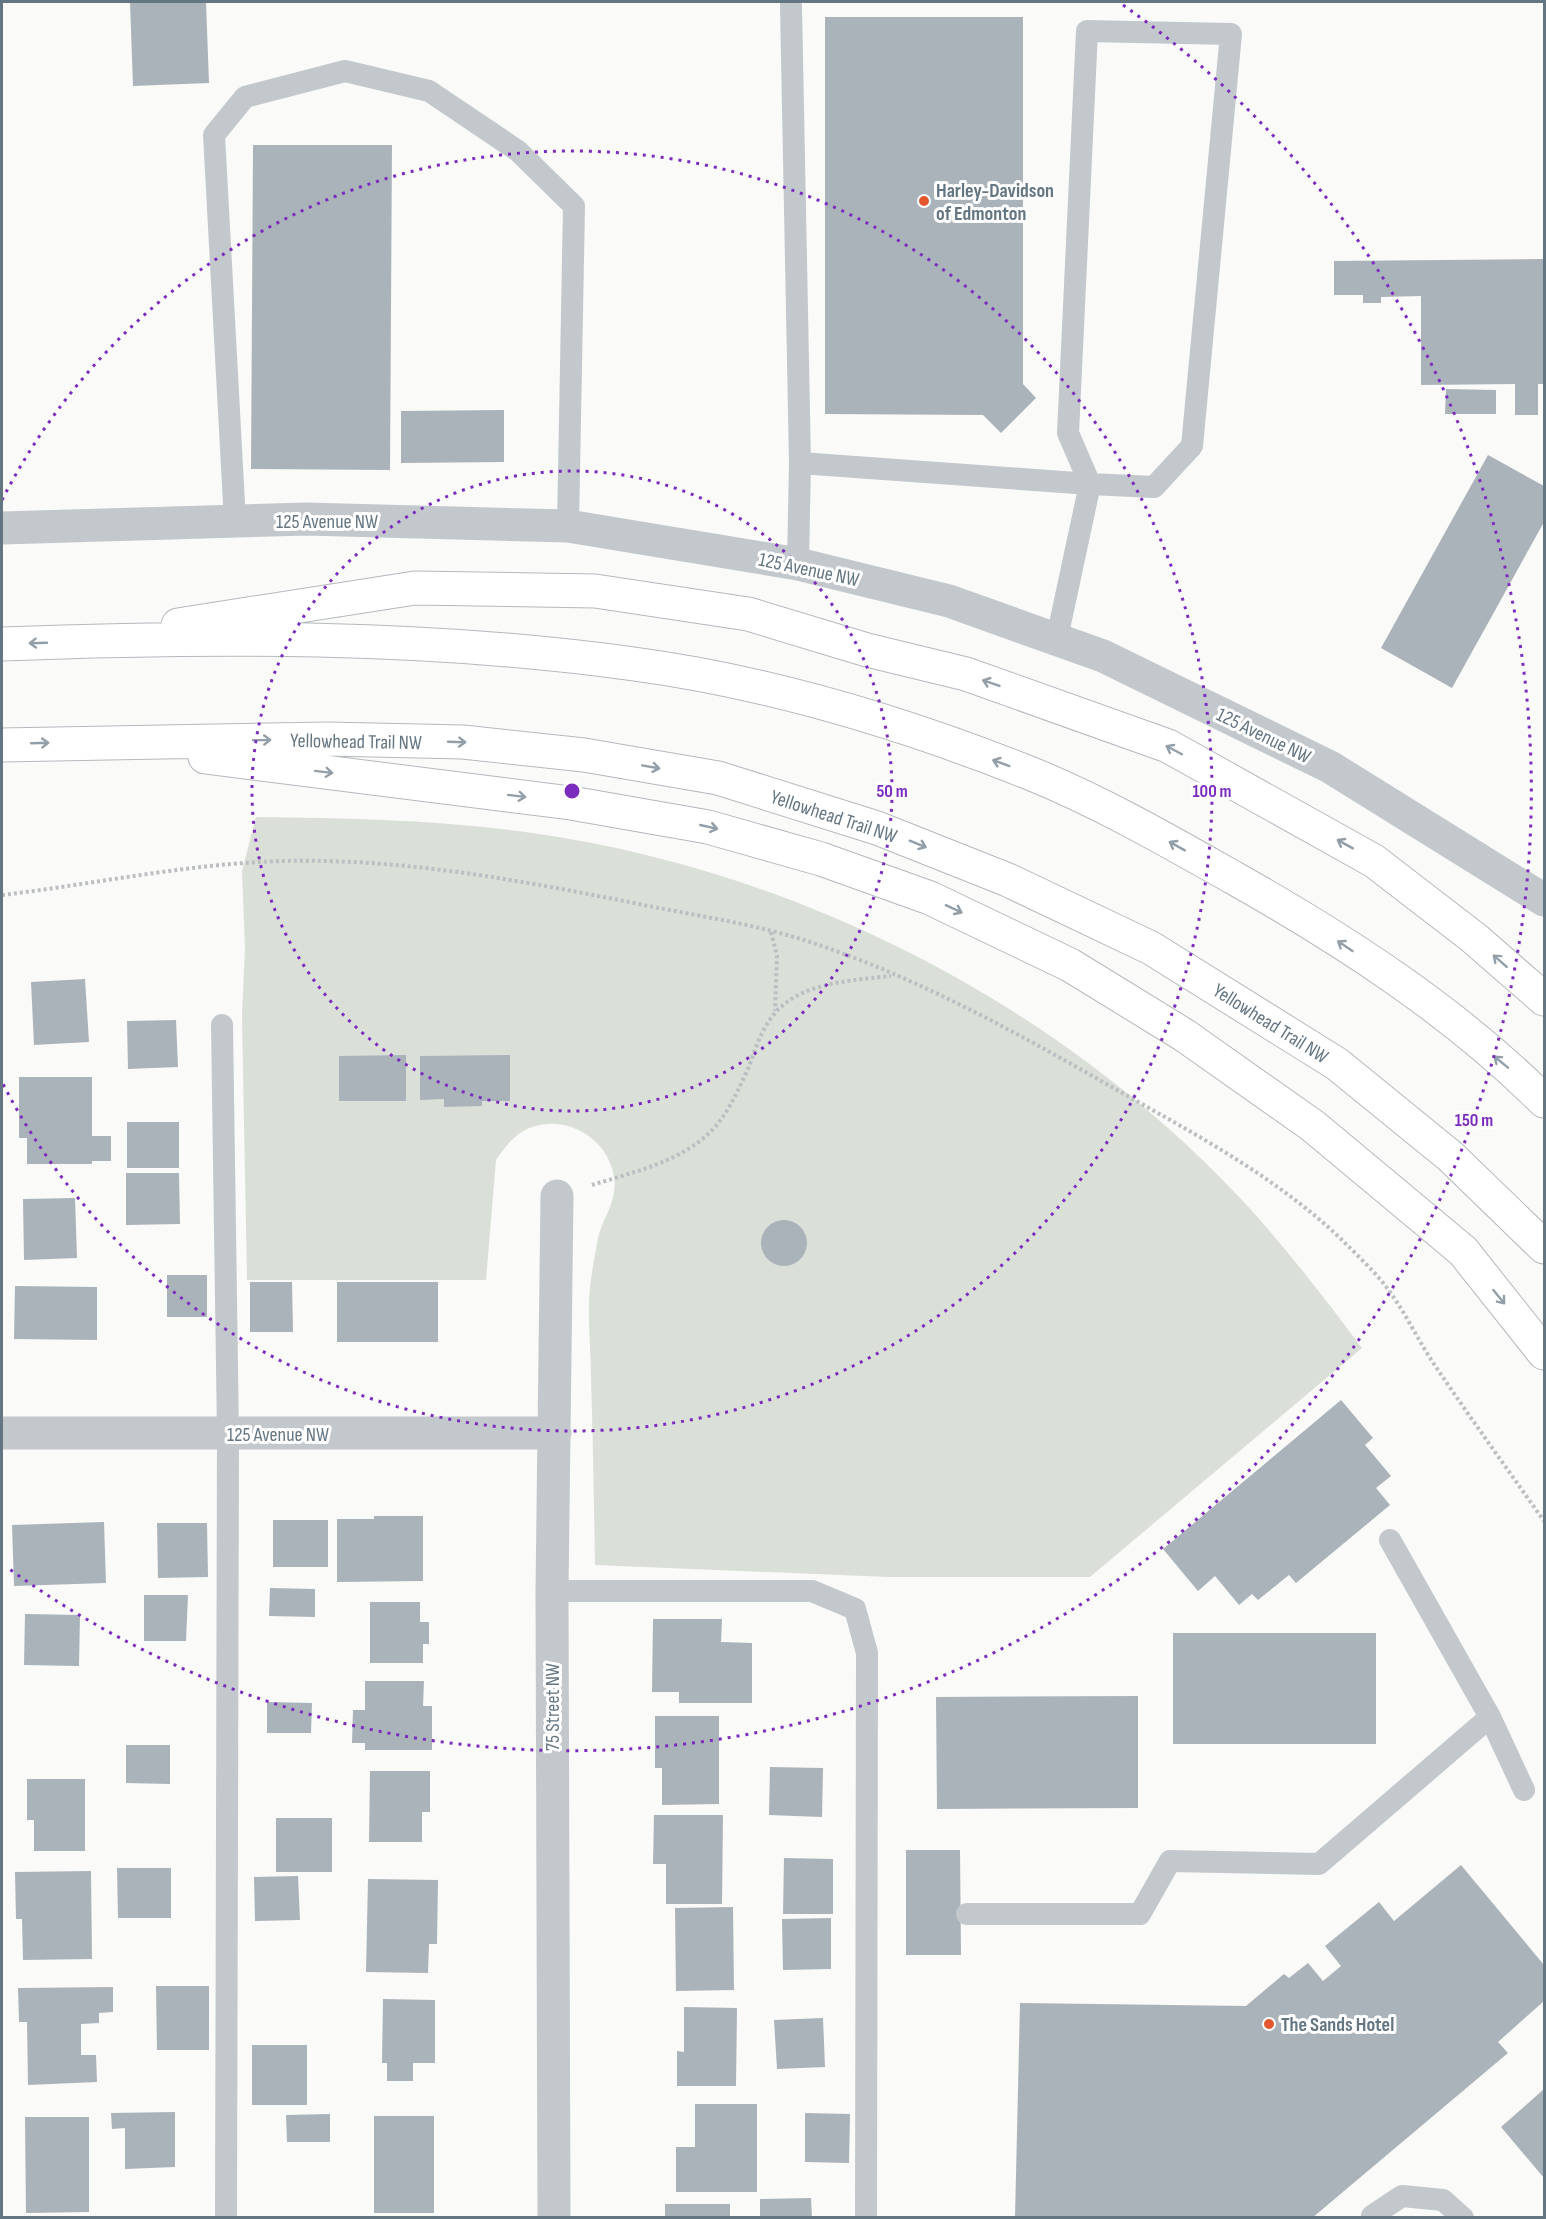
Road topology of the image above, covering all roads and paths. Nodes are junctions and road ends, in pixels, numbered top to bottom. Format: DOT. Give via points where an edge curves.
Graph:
graph roads {
  1 [pos="791,6"];
  2 [pos="800,463"];
  3 [pos="1090,484"];
  4 [pos="235,522"];
  5 [pos="568,526"];
  6 [pos="2,528"];
  7 [pos="798,564"];
  8 [pos="1057,638"];
  9 [pos="74,641"];
  10 [pos="2,644"];
  11 [pos="78,742"];
  12 [pos="2,745"];
  13 [pos="2,895"];
  14 [pos="1545,900"];
  15 [pos="771,932"];
  16 [pos="893,975"];
  17 [pos="1545,999"];
  18 [pos="775,1012"];
  19 [pos="222,1025"];
  20 [pos="1545,1101"];
  21 [pos="557,1196"];
  22 [pos="1545,1247"];
  23 [pos="1545,1353"];
  24 [pos="2,1433"];
  25 [pos="555,1433"];
  26 [pos="228,1434"];
  27 [pos="1545,1521"];
  28 [pos="1390,1540"];
  29 [pos="552,1591"];
  30 [pos="1490,1717"];
  31 [pos="1524,1790"];
  32 [pos="967,1914"];
  33 [pos="1372,2216"];
  34 [pos="226,2217"];
  35 [pos="554,2217"];
  36 [pos="866,2217"];
  37 [pos="1463,2217"];
  1 -- 2 [label="lane"];
  2 -- 3 [label="lane"];
  2 -- 7 [label="lane"];
  3 -- 3 [label="lane" via="1154,487 1192,446 1231,34 1087,32 1068,433"];
  3 -- 8 [label="lane"];
  4 -- 5 [label="street, 125 Avenue NW" via="306,519"];
  4 -- 5 [label="lane" via="214,135 245,97 345,71 429,91 518,151 574,206"];
  4 -- 6 [label="street, 125 Avenue NW"];
  5 -- 7 [label="street, 125 Avenue NW"];
  7 -- 8 [label="street, 125 Avenue NW" via="949,601"];
  8 -- 14 [label="street, 125 Avenue NW" via="1103,656 1330,767"];
  9 -- 10 [label="highway, one-way"];
  17 -- 9 [label="highway, one-way" via="1374,861 1168,746 966,674 867,650 748,614 595,591 415,588"];
  20 -- 9 [label="highway, one-way" via="1428,1002 1296,913 1133,821 1028,772 897,725 777,692 635,664 392,640"];
  12 -- 11 [label="highway, Yellowhead Trail NW, one-way"];
  11 -- 22 [label="highway, Yellowhead Trail NW, one-way" via="463,742 573,754 718,778 877,828 1008,880 1151,948 1327,1058 1450,1156"];
  11 -- 23 [label="highway, one-way" via="571,803 708,826 821,859 930,898 1070,965 1184,1035 1313,1126 1462,1251"];
  13 -- 15 [label="path" via="207,866 368,863 469,872"];
  15 -- 16 [label="path" via="812,943"];
  15 -- 18 [label="path" via="777,956"];
  16 -- 18 [label="path" via="815,990 790,999"];
  16 -- 27 [label="path" via="1033,1042 1228,1154 1296,1200 1385,1285 1435,1366"];
  18 -- 21 [label="path" via="730,1109 691,1148 650,1167"];
  19 -- 26 [label="lane"];
  21 -- 25 [label="street, 75 Street NW"];
  24 -- 26 [label="street, 125 Avenue NW"];
  25 -- 26 [label="street, 125 Avenue NW"];
  25 -- 29 [label="street, 75 Street NW"];
  26 -- 34 [label="lane"];
  28 -- 30 [label="lane"];
  29 -- 35 [label="street, 75 Street NW"];
  29 -- 36 [label="lane" via="812,1591 855,1609 867,1653"];
  30 -- 31 [label="lane"];
  30 -- 32 [label="lane" via="1319,1864 1170,1861 1140,1914"];
  33 -- 37 [label="lane" via="1402,2196 1443,2200"];
}
